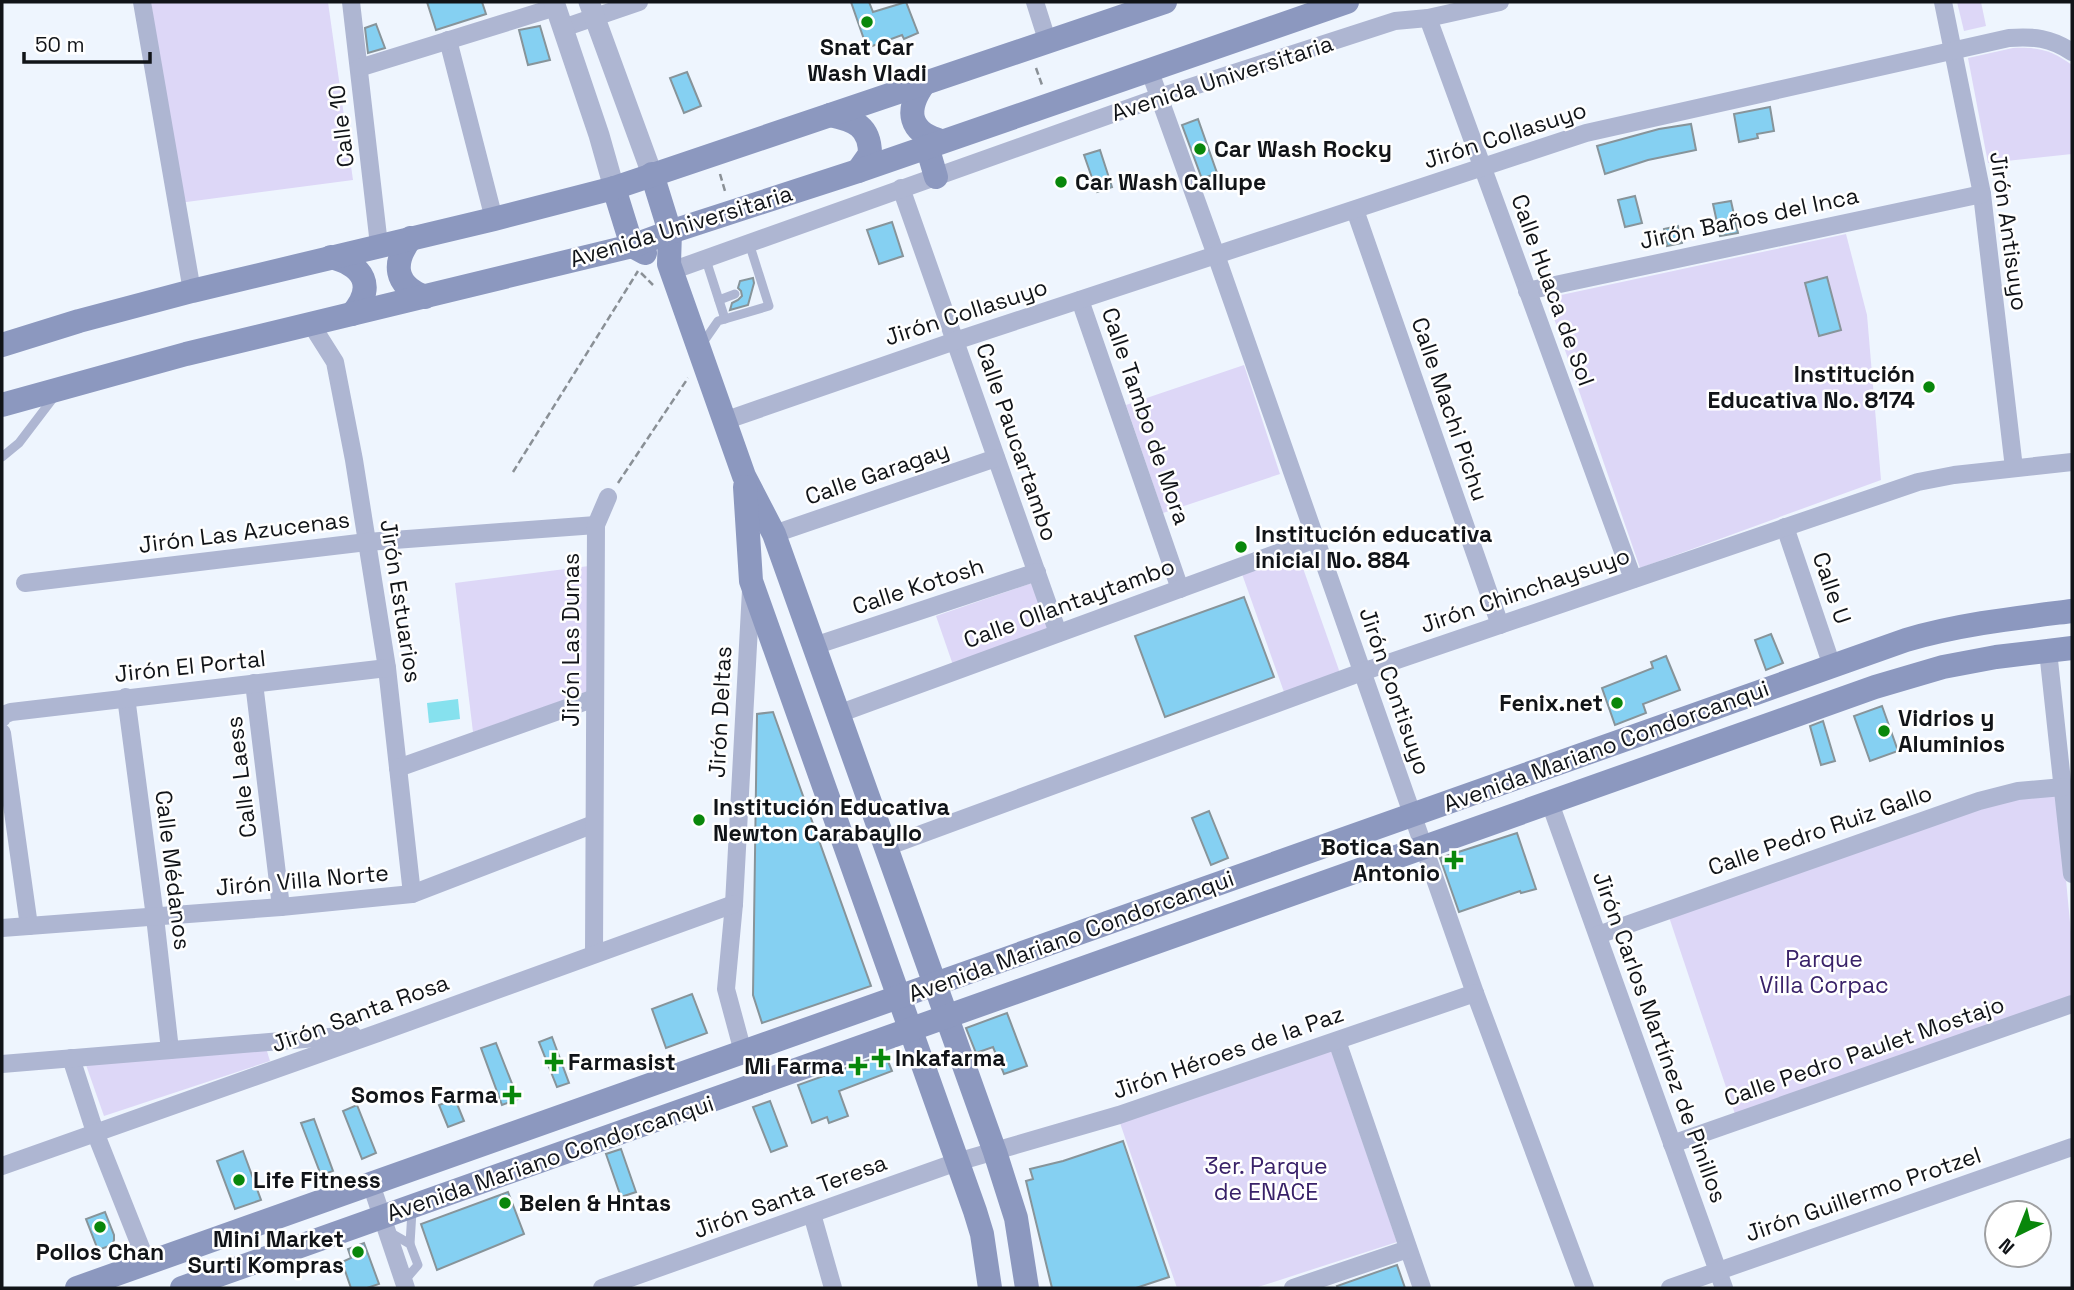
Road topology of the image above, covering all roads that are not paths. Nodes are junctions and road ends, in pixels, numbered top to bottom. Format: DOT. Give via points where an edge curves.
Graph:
graph roads {
  1 [pos="142,2"];
  2 [pos="351,2"];
  3 [pos="639,2"];
  4 [pos="1035,2"];
  5 [pos="1165,2"];
  6 [pos="1347,2"];
  7 [pos="1500,2"];
  8 [pos="1943,2"];
  9 [pos="555,4"];
  10 [pos="591,10"];
  11 [pos="1428,18"];
  12 [pos="563,28"];
  13 [pos="448,40"];
  14 [pos="1038,46"];
  15 [pos="1953,52"];
  16 [pos="2072,52"];
  17 [pos="359,68"];
  18 [pos="1149,69"];
  19 [pos="923,85"];
  20 [pos="1160,97"];
  21 [pos="830,115"];
  22 [pos="934,144"];
  23 [pos="1482,168"];
  24 [pos="858,171"];
  25 [pos="652,174"];
  26 [pos="936,177"];
  27 [pos="614,188"];
  28 [pos="901,188"];
  29 [pos="1982,194"];
  30 [pos="1355,210"];
  31 [pos="494,219"];
  32 [pos="670,232"];
  33 [pos="411,238"];
  34 [pos="749,243"];
  35 [pos="379,245"];
  36 [pos="632,246"];
  37 [pos="1216,255"];
  38 [pos="331,257"];
  39 [pos="706,260"];
  40 [pos="665,274"];
  41 [pos="192,291"];
  42 [pos="1527,291"];
  43 [pos="735,294"];
  44 [pos="425,297"];
  45 [pos="719,300"];
  46 [pos="1080,300"];
  47 [pos="352,314"];
  48 [pos="725,318"];
  49 [pos="311,324"];
  50 [pos="955,341"];
  51 [pos="2,345"];
  52 [pos="700,352"];
  53 [pos="62,387"];
  54 [pos="2,405"];
  55 [pos="724,421"];
  56 [pos="2,457"];
  57 [pos="996,458"];
  58 [pos="2072,462"];
  59 [pos="2014,468"];
  60 [pos="744,476"];
  61 [pos="608,497"];
  62 [pos="596,525"];
  63 [pos="1785,527"];
  64 [pos="774,534"];
  65 [pos="1316,539"];
  66 [pos="367,542"];
  67 [pos="1037,572"];
  68 [pos="1633,579"];
  69 [pos="751,581"];
  70 [pos="25,583"];
  71 [pos="1180,589"];
  72 [pos="2072,611"];
  73 [pos="1500,625"];
  74 [pos="1058,633"];
  75 [pos="814,646"];
  76 [pos="2060,649"];
  77 [pos="1832,666"];
  78 [pos="387,668"];
  79 [pos="1362,672"];
  80 [pos="254,683"];
  81 [pos="126,697"];
  82 [pos="595,698"];
  83 [pos="838,714"];
  84 [pos="2,718"];
  85 [pos="2,733"];
  86 [pos="398,768"];
  87 [pos="2063,787"];
  88 [pos="1550,803"];
  89 [pos="1412,815"];
  90 [pos="594,824"];
  91 [pos="886,847"];
  92 [pos="1424,848"];
  93 [pos="2072,874"];
  94 [pos="412,894"];
  95 [pos="734,904"];
  96 [pos="281,907"];
  97 [pos="155,917"];
  98 [pos="29,926"];
  99 [pos="2,928"];
  100 [pos="1598,935"];
  101 [pos="594,954"];
  102 [pos="935,985"];
  103 [pos="1475,993"];
  104 [pos="899,998"];
  105 [pos="2072,1004"];
  106 [pos="947,1018"];
  107 [pos="911,1030"];
  108 [pos="378,1033"];
  109 [pos="1337,1041"];
  110 [pos="170,1050"];
  111 [pos="743,1052"];
  112 [pos="71,1058"];
  113 [pos="2,1064"];
  114 [pos="95,1132"];
  115 [pos="1672,1144"];
  116 [pos="2072,1147"];
  117 [pos="995,1152"];
  118 [pos="957,1162"];
  119 [pos="2,1166"];
  120 [pos="371,1184"];
  121 [pos="412,1207"];
  122 [pos="812,1214"];
  123 [pos="384,1224"];
  124 [pos="410,1244"];
  125 [pos="1408,1249"];
  126 [pos="147,1263"];
  127 [pos="1717,1271"];
  128 [pos="405,1285"];
  129 [pos="77,1288"];
  130 [pos="182,1288"];
  131 [pos="602,1288"];
  132 [pos="833,1288"];
  133 [pos="990,1288"];
  134 [pos="1027,1288"];
  135 [pos="1293,1288"];
  136 [pos="1422,1288"];
  137 [pos="1585,1288"];
  138 [pos="1670,1288"];
  139 [pos="1724,1288"];
  1 -- 41 [label="street"];
  2 -- 17 [label="street, Calle 10"];
  3 -- 10 [label="street"];
  4 -- 14 [label="street"];
  5 -- 14 [label="main road"];
  6 -- 18 [label="main road, Avenida Universitaria"];
  7 -- 11 [label="street, Avenida Universitaria"];
  8 -- 15 [label="street, Jirón Antisuyo"];
  9 -- 12 [label="street"];
  9 -- 13 [label="street"];
  10 -- 12 [label="street"];
  10 -- 25 [label="street"];
  11 -- 20 [label="street, Avenida Universitaria" via="1395,21"];
  11 -- 23 [label="street, Calle Huaca de Sol"];
  12 -- 27 [label="street"];
  13 -- 17 [label="street"];
  13 -- 31 [label="street"];
  14 -- 19 [label="main road"];
  15 -- 16 [label="street, Jirón Collasuyo" via="2027,37 2045,38"];
  15 -- 23 [label="street, Jirón Collasuyo" via="1586,134"];
  15 -- 29 [label="street, Jirón Antisuyo"];
  17 -- 35 [label="street, Calle 10"];
  18 -- 20 [label="street, Jirón Contisuyo"];
  18 -- 22 [label="main road, Avenida Universitaria"];
  19 -- 21 [label="main road"];
  19 -- 22 [label="main road" via="911,107 912,117"];
  20 -- 26 [label="street, Avenida Universitaria"];
  20 -- 37 [label="street, Jirón Contisuyo"];
  21 -- 24 [label="main road" via="854,122 867,136 870,154"];
  21 -- 25 [label="main road"];
  22 -- 24 [label="main road, Avenida Universitaria"];
  22 -- 26 [label="main road"];
  23 -- 30 [label="street, Jirón Collasuyo"];
  23 -- 42 [label="street, Calle Huaca de Sol"];
  24 -- 32 [label="main road, Avenida Universitaria"];
  25 -- 27 [label="main road"];
  25 -- 32 [label="main road"];
  26 -- 28 [label="street, Avenida Universitaria"];
  27 -- 31 [label="main road"];
  27 -- 36 [label="main road"];
  28 -- 34 [label="street, Avenida Universitaria"];
  28 -- 50 [label="street, Calle Paucartambo"];
  29 -- 42 [label="street, Jirón Baños del Inca"];
  29 -- 59 [label="street, Jirón Antisuyo"];
  30 -- 37 [label="street, Jirón Collasuyo"];
  30 -- 73 [label="street, Calle Machi Pichu"];
  31 -- 33 [label="main road"];
  32 -- 36 [label="main road, Avenida Universitaria"];
  32 -- 40 [label="main road"];
  33 -- 35 [label="main road"];
  33 -- 44 [label="main road" via="402,249 398,270 406,287"];
  34 -- 39 [label="street, Avenida Universitaria"];
  34 -- 48 [label="lane" via="757,287 769,306"];
  35 -- 38 [label="main road"];
  36 -- 40 [label="main road"];
  36 -- 44 [label="main road, Avenida Universitaria"];
  37 -- 46 [label="street, Jirón Collasuyo"];
  37 -- 65 [label="street, Jirón Contisuyo"];
  38 -- 41 [label="main road"];
  38 -- 47 [label="main road" via="349,263 363,278 365,295"];
  39 -- 40 [label="street, Avenida Universitaria"];
  39 -- 45 [label="lane"];
  40 -- 52 [label="main road"];
  41 -- 51 [label="main road"];
  42 -- 68 [label="street, Calle Huaca de Sol"];
  43 -- 45 [label="lane"];
  44 -- 47 [label="main road, Avenida Universitaria"];
  45 -- 48 [label="lane"];
  46 -- 50 [label="street, Jirón Collasuyo"];
  46 -- 71 [label="street, Calle Tambo de Mora"];
  47 -- 49 [label="main road, Avenida Universitaria"];
  48 -- 52 [label="lane" via="718,321"];
  49 -- 53 [label="main road, Avenida Universitaria"];
  49 -- 66 [label="street, Jirón Estuarios" via="335,362"];
  50 -- 55 [label="street, Jirón Collasuyo"];
  50 -- 57 [label="street, Calle Paucartambo"];
  52 -- 55 [label="main road"];
  53 -- 54 [label="main road, Avenida Universitaria"];
  53 -- 56 [label="lane" via="19,443"];
  55 -- 60 [label="main road"];
  57 -- 64 [label="street, Calle Garagay"];
  57 -- 67 [label="street, Calle Paucartambo"];
  58 -- 59 [label="street, Jirón Chinchaysuyo"];
  59 -- 63 [label="street, Jirón Chinchaysuyo" via="1918,482"];
  60 -- 64 [label="main road"];
  60 -- 69 [label="main road"];
  61 -- 62 [label="street, Jirón Las Dunas"];
  62 -- 66 [label="street, Jirón Las Azucenas"];
  62 -- 82 [label="street, Jirón Las Dunas"];
  63 -- 68 [label="street, Jirón Chinchaysuyo"];
  63 -- 77 [label="street, Calle U"];
  64 -- 75 [label="main road"];
  65 -- 71 [label="street, Calle Ollantaytambo"];
  65 -- 79 [label="street, Jirón Contisuyo"];
  66 -- 70 [label="street, Jirón Las Azucenas"];
  66 -- 78 [label="street, Jirón Estuarios"];
  67 -- 74 [label="street, Calle Paucartambo"];
  67 -- 75 [label="street, Calle Kotosh"];
  68 -- 73 [label="street, Jirón Chinchaysuyo"];
  69 -- 95 [label="street, Jirón Deltas"];
  69 -- 104 [label="main road"];
  71 -- 74 [label="street, Calle Ollantaytambo"];
  72 -- 77 [label="main road, Avenida Mariano Condorcanqui" via="1938,630"];
  73 -- 79 [label="street, Jirón Chinchaysuyo"];
  74 -- 83 [label="street, Calle Ollantaytambo"];
  75 -- 83 [label="main road"];
  76 -- 87 [label="street"];
  76 -- 88 [label="main road, Avenida Mariano Condorcanqui" via="1943,667 1900,679"];
  77 -- 89 [label="main road, Avenida Mariano Condorcanqui"];
  78 -- 80 [label="street, Jirón El Portal"];
  78 -- 86 [label="street, Jirón Estuarios"];
  79 -- 89 [label="street, Jirón Contisuyo"];
  79 -- 91 [label="street, Jirón Chinchaysuyo"];
  80 -- 81 [label="street, Jirón El Portal"];
  80 -- 96 [label="street, Calle Laess"];
  81 -- 84 [label="street, Jirón El Portal" via="12,712"];
  81 -- 97 [label="street, Calle Médanos"];
  82 -- 86 [label="street"];
  82 -- 90 [label="street, Jirón Las Dunas"];
  83 -- 91 [label="main road"];
  85 -- 98 [label="street"];
  86 -- 94 [label="street, Jirón Estuarios"];
  87 -- 93 [label="street"];
  87 -- 100 [label="street, Calle Pedro Ruiz Gallo" via="2018,791 1968,804"];
  88 -- 92 [label="main road, Avenida Mariano Condorcanqui"];
  88 -- 100 [label="street, Jirón Carlos Martínez de Pinillos"];
  89 -- 92 [label="street, Jirón Contisuyo"];
  89 -- 102 [label="main road, Avenida Mariano Condorcanqui"];
  90 -- 94 [label="street, Jirón Villa Norte"];
  90 -- 101 [label="street, Jirón Las Dunas"];
  91 -- 102 [label="main road"];
  92 -- 103 [label="street, Jirón Contisuyo"];
  92 -- 106 [label="main road, Avenida Mariano Condorcanqui"];
  94 -- 96 [label="street, Jirón Villa Norte"];
  95 -- 101 [label="street, Jirón Santa Rosa"];
  95 -- 111 [label="street, Jirón Deltas" via="726,989"];
  96 -- 97 [label="street, Jirón Villa Norte"];
  97 -- 98 [label="street, Jirón Villa Norte"];
  97 -- 110 [label="street, Calle Médanos"];
  98 -- 99 [label="street, Jirón Villa Norte"];
  100 -- 115 [label="street, Jirón Carlos Martínez de Pinillos"];
  101 -- 108 [label="street, Jirón Santa Rosa"];
  102 -- 104 [label="main road, Avenida Mariano Condorcanqui"];
  102 -- 106 [label="main road"];
  103 -- 109 [label="street, Jirón Héroes de la Paz"];
  103 -- 137 [label="street, Jirón Contisuyo"];
  104 -- 107 [label="main road"];
  104 -- 111 [label="main road, Avenida Mariano Condorcanqui"];
  105 -- 115 [label="street, Calle Pedro Paulet Mostajo"];
  106 -- 107 [label="main road, Avenida Mariano Condorcanqui"];
  106 -- 117 [label="main road"];
  107 -- 118 [label="main road"];
  107 -- 121 [label="main road, Avenida Mariano Condorcanqui"];
  108 -- 110 [label="street"];
  108 -- 114 [label="street, Jirón Santa Rosa"];
  109 -- 117 [label="street, Jirón Héroes de la Paz"];
  109 -- 125 [label="street"];
  110 -- 112 [label="street"];
  111 -- 120 [label="main road, Avenida Mariano Condorcanqui"];
  112 -- 113 [label="street"];
  112 -- 114 [label="street"];
  114 -- 119 [label="street, Jirón Santa Rosa"];
  114 -- 126 [label="street"];
  115 -- 127 [label="street, Jirón Carlos Martínez de Pinillos"];
  116 -- 127 [label="street, Jirón Guillermo Protzel"];
  117 -- 118 [label="street, Jirón Santa Teresa"];
  117 -- 134 [label="main road" via="1016,1218"];
  118 -- 122 [label="street, Jirón Santa Teresa"];
  118 -- 133 [label="main road" via="982,1234"];
  120 -- 123 [label="street"];
  120 -- 126 [label="main road, Avenida Mariano Condorcanqui"];
  121 -- 123 [label="main road, Avenida Mariano Condorcanqui"];
  121 -- 124 [label="lane"];
  122 -- 131 [label="street, Jirón Santa Teresa"];
  122 -- 132 [label="street"];
  123 -- 124 [label="lane"];
  123 -- 128 [label="street"];
  123 -- 130 [label="main road, Avenida Mariano Condorcanqui"];
  124 -- 128 [label="lane" via="418,1265"];
  125 -- 135 [label="street"];
  125 -- 136 [label="street"];
  126 -- 129 [label="main road, Avenida Mariano Condorcanqui"];
  127 -- 138 [label="street, Jirón Guillermo Protzel"];
  127 -- 139 [label="street, Jirón Carlos Martínez de Pinillos"];
}
